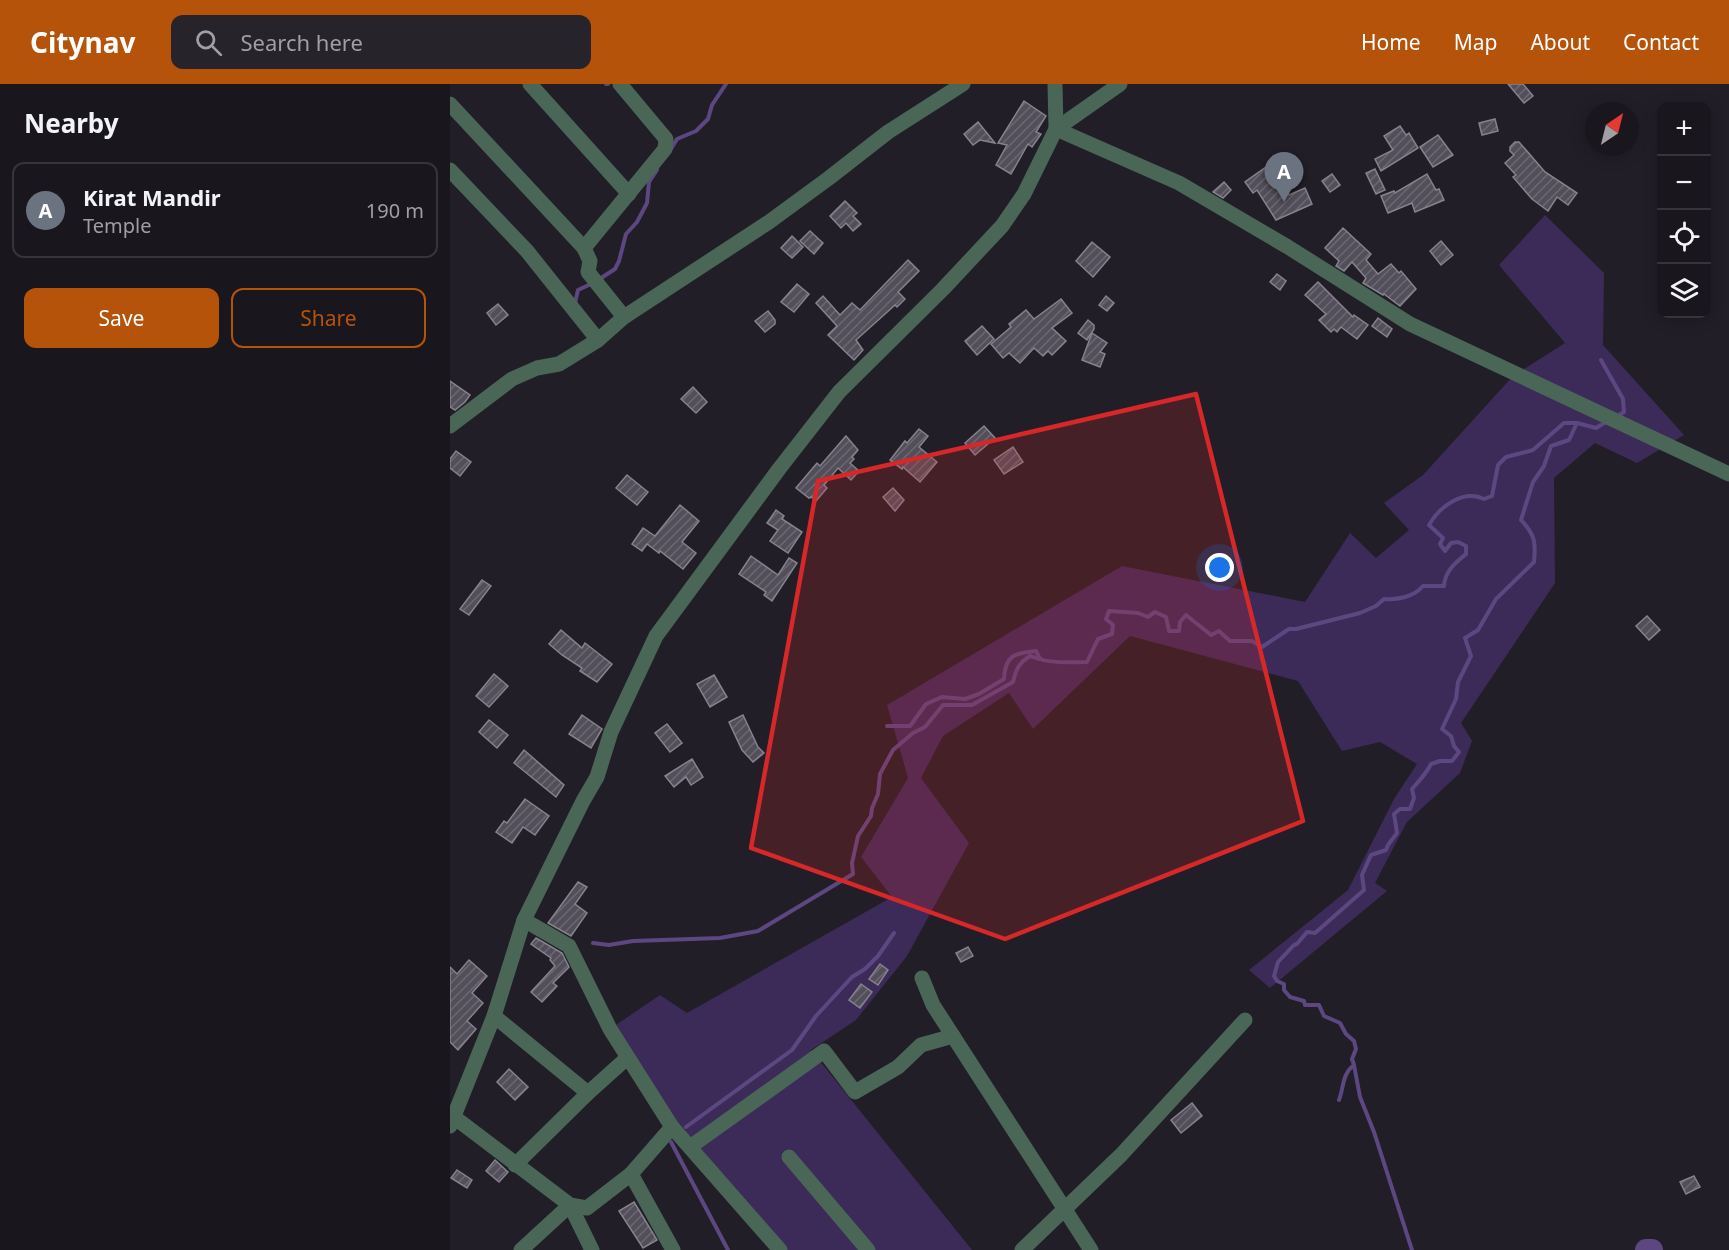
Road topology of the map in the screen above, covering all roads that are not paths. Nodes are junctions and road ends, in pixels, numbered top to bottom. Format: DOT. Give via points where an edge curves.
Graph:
graph roads {
  1 [pos="530,84"];
  2 [pos="620,84"];
  3 [pos="963,84"];
  4 [pos="1055,84"];
  5 [pos="1120,84"];
  6 [pos="450,104"];
  7 [pos="1056,129"];
  8 [pos="450,170"];
  9 [pos="629,194"];
  10 [pos="584,248"];
  11 [pos="624,317"];
  12 [pos="598,340"];
  13 [pos="450,426"];
  14 [pos="1729,474"];
  15 [pos="524,920"];
  16 [pos="922,978"];
  17 [pos="494,1016"];
  18 [pos="1245,1020"];
  19 [pos="953,1036"];
  20 [pos="627,1058"];
  21 [pos="588,1093"];
  22 [pos="452,1122"];
  23 [pos="672,1127"];
  24 [pos="690,1147"];
  25 [pos="789,1157"];
  26 [pos="515,1165"];
  27 [pos="631,1174"];
  28 [pos="570,1205"];
  29 [pos="1065,1209"];
  30 [pos="521,1250"];
  31 [pos="592,1250"];
  32 [pos="673,1250"];
  33 [pos="780,1250"];
  34 [pos="867,1250"];
  35 [pos="1022,1250"];
  36 [pos="1091,1250"];
  1 -- 9 [label="street"];
  2 -- 9 [label="street" via="666,139 664,149"];
  3 -- 11 [label="street" via="888,132 769,222"];
  4 -- 7 [label="street"];
  5 -- 7 [label="street"];
  6 -- 10 [label="street"];
  7 -- 14 [label="street" via="1179,183 1410,324"];
  7 -- 15 [label="street" via="1024,194 1002,226 839,392 656,636 611,732 597,777"];
  8 -- 12 [label="street" via="527,251"];
  9 -- 10 [label="street"];
  10 -- 11 [label="street" via="590,261 588,272"];
  11 -- 12 [label="street"];
  12 -- 13 [label="street" via="559,364 512,379"];
  15 -- 17 [label="street"];
  15 -- 20 [label="street" via="569,946"];
  16 -- 19 [label="street" via="933,1005"];
  17 -- 21 [label="street"];
  17 -- 22 [label="street"];
  18 -- 29 [label="street" via="1121,1155"];
  19 -- 24 [label="street" via="921,1046 898,1067 855,1092 824,1051"];
  19 -- 29 [label="street"];
  20 -- 21 [label="street"];
  20 -- 23 [label="street"];
  21 -- 26 [label="street"];
  22 -- 26 [label="street"];
  23 -- 24 [label="street"];
  23 -- 27 [label="street"];
  24 -- 33 [label="street"];
  25 -- 34 [label="street"];
  26 -- 28 [label="street"];
  27 -- 28 [label="street" via="587,1208"];
  27 -- 32 [label="street"];
  28 -- 30 [label="street"];
  28 -- 31 [label="street"];
  29 -- 35 [label="street"];
  29 -- 36 [label="street"];
}
